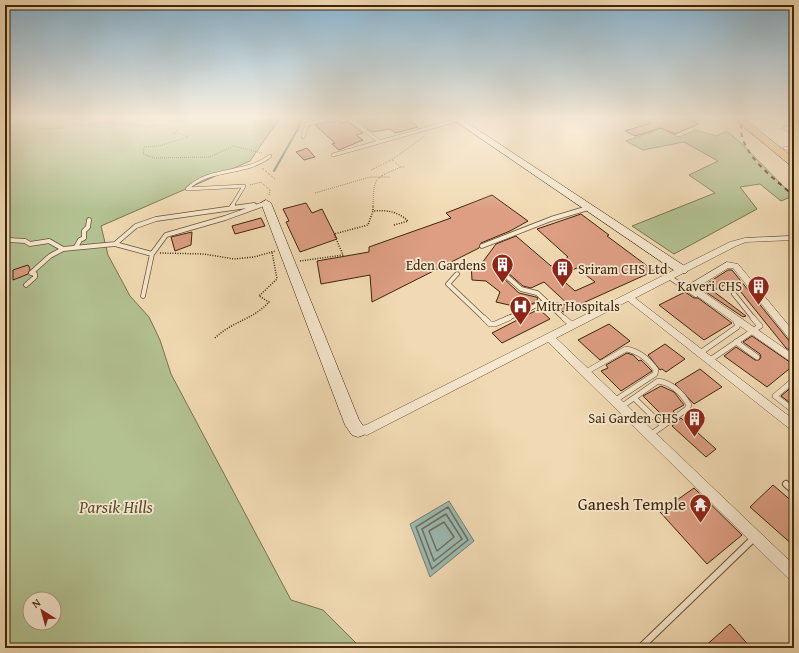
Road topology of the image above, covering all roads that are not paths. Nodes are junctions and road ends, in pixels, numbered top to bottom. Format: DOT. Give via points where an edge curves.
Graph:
graph roads {
  1 [pos="357,148"];
  2 [pos="497,148"];
  3 [pos="776,148"];
  4 [pos="789,149"];
  5 [pos="333,155"];
  6 [pos="270,156"];
  7 [pos="794,156"];
  8 [pos="794,163"];
  9 [pos="266,200"];
  10 [pos="231,208"];
  11 [pos="588,208"];
  12 [pos="89,220"];
  13 [pos="794,238"];
  14 [pos="9,240"];
  15 [pos="115,244"];
  16 [pos="482,246"];
  17 [pos="76,247"];
  18 [pos="63,249"];
  19 [pos="152,254"];
  20 [pos="504,263"];
  21 [pos="682,270"];
  22 [pos="458,274"];
  23 [pos="669,277"];
  24 [pos="26,285"];
  25 [pos="734,294"];
  26 [pos="143,296"];
  27 [pos="628,297"];
  28 [pos="546,301"];
  29 [pos="572,325"];
  30 [pos="752,330"];
  31 [pos="549,337"];
  32 [pos="794,338"];
  33 [pos="736,342"];
  34 [pos="700,353"];
  35 [pos="757,357"];
  36 [pos="710,360"];
  37 [pos="794,360"];
  38 [pos="586,372"];
  39 [pos="794,380"];
  40 [pos="634,398"];
  41 [pos="618,404"];
  42 [pos="794,411"];
  43 [pos="663,426"];
  44 [pos="794,426"];
  45 [pos="358,430"];
  46 [pos="650,435"];
  47 [pos="786,484"];
  48 [pos="794,491"];
  49 [pos="755,537"];
  50 [pos="794,574"];
  51 [pos="640,648"];
  1 -- 5 [label="lane"];
  2 -- 11 [label="street"];
  3 -- 8 [label="main road"];
  4 -- 7 [label="main road"];
  6 -- 10 [label="lane" via="259,163 193,181 188,189 244,186"];
  9 -- 10 [label="lane"];
  9 -- 19 [label="lane" via="225,218 166,235"];
  9 -- 45 [label="street" via="282,255 353,425"];
  10 -- 15 [label="lane" via="156,219 136,226"];
  11 -- 16 [label="lane" via="551,219"];
  11 -- 21 [label="street"];
  12 -- 17 [label="lane" via="88,227 84,230 84,238"];
  13 -- 21 [label="street" via="738,241"];
  14 -- 18 [label="lane" via="25,241 30,244 48,241"];
  15 -- 17 [label="lane"];
  15 -- 19 [label="lane"];
  17 -- 18 [label="lane"];
  18 -- 24 [label="lane" via="50,256 31,273 35,274 35,277"];
  19 -- 26 [label="lane"];
  20 -- 28 [label="lane" via="503,273 521,288 537,293"];
  21 -- 23 [label="street"];
  22 -- 28 [label="lane" via="448,284 490,324"];
  23 -- 27 [label="street"];
  23 -- 34 [label="lane" via="738,324"];
  25 -- 30 [label="lane" via="760,326"];
  27 -- 29 [label="street"];
  27 -- 34 [label="street"];
  28 -- 29 [label="lane"];
  29 -- 31 [label="street"];
  30 -- 32 [label="street" via="696,291 693,286 727,265 735,266"];
  30 -- 33 [label="lane"];
  30 -- 37 [label="street"];
  31 -- 38 [label="street"];
  31 -- 45 [label="street" via="367,430"];
  33 -- 35 [label="lane"];
  33 -- 36 [label="lane"];
  34 -- 36 [label="street"];
  36 -- 44 [label="street"];
  38 -- 41 [label="street"];
  38 -- 41 [label="lane" via="626,349 637,352 653,366 655,374"];
  39 -- 42 [label="lane" via="775,396"];
  40 -- 41 [label="lane"];
  40 -- 43 [label="lane"];
  40 -- 43 [label="lane" via="658,381 662,381 667,382 686,399 689,405 687,409"];
  41 -- 46 [label="street"];
  43 -- 46 [label="lane"];
  46 -- 49 [label="street"];
  47 -- 48 [label="lane"];
  49 -- 50 [label="street"];
  49 -- 51 [label="lane"];
}
